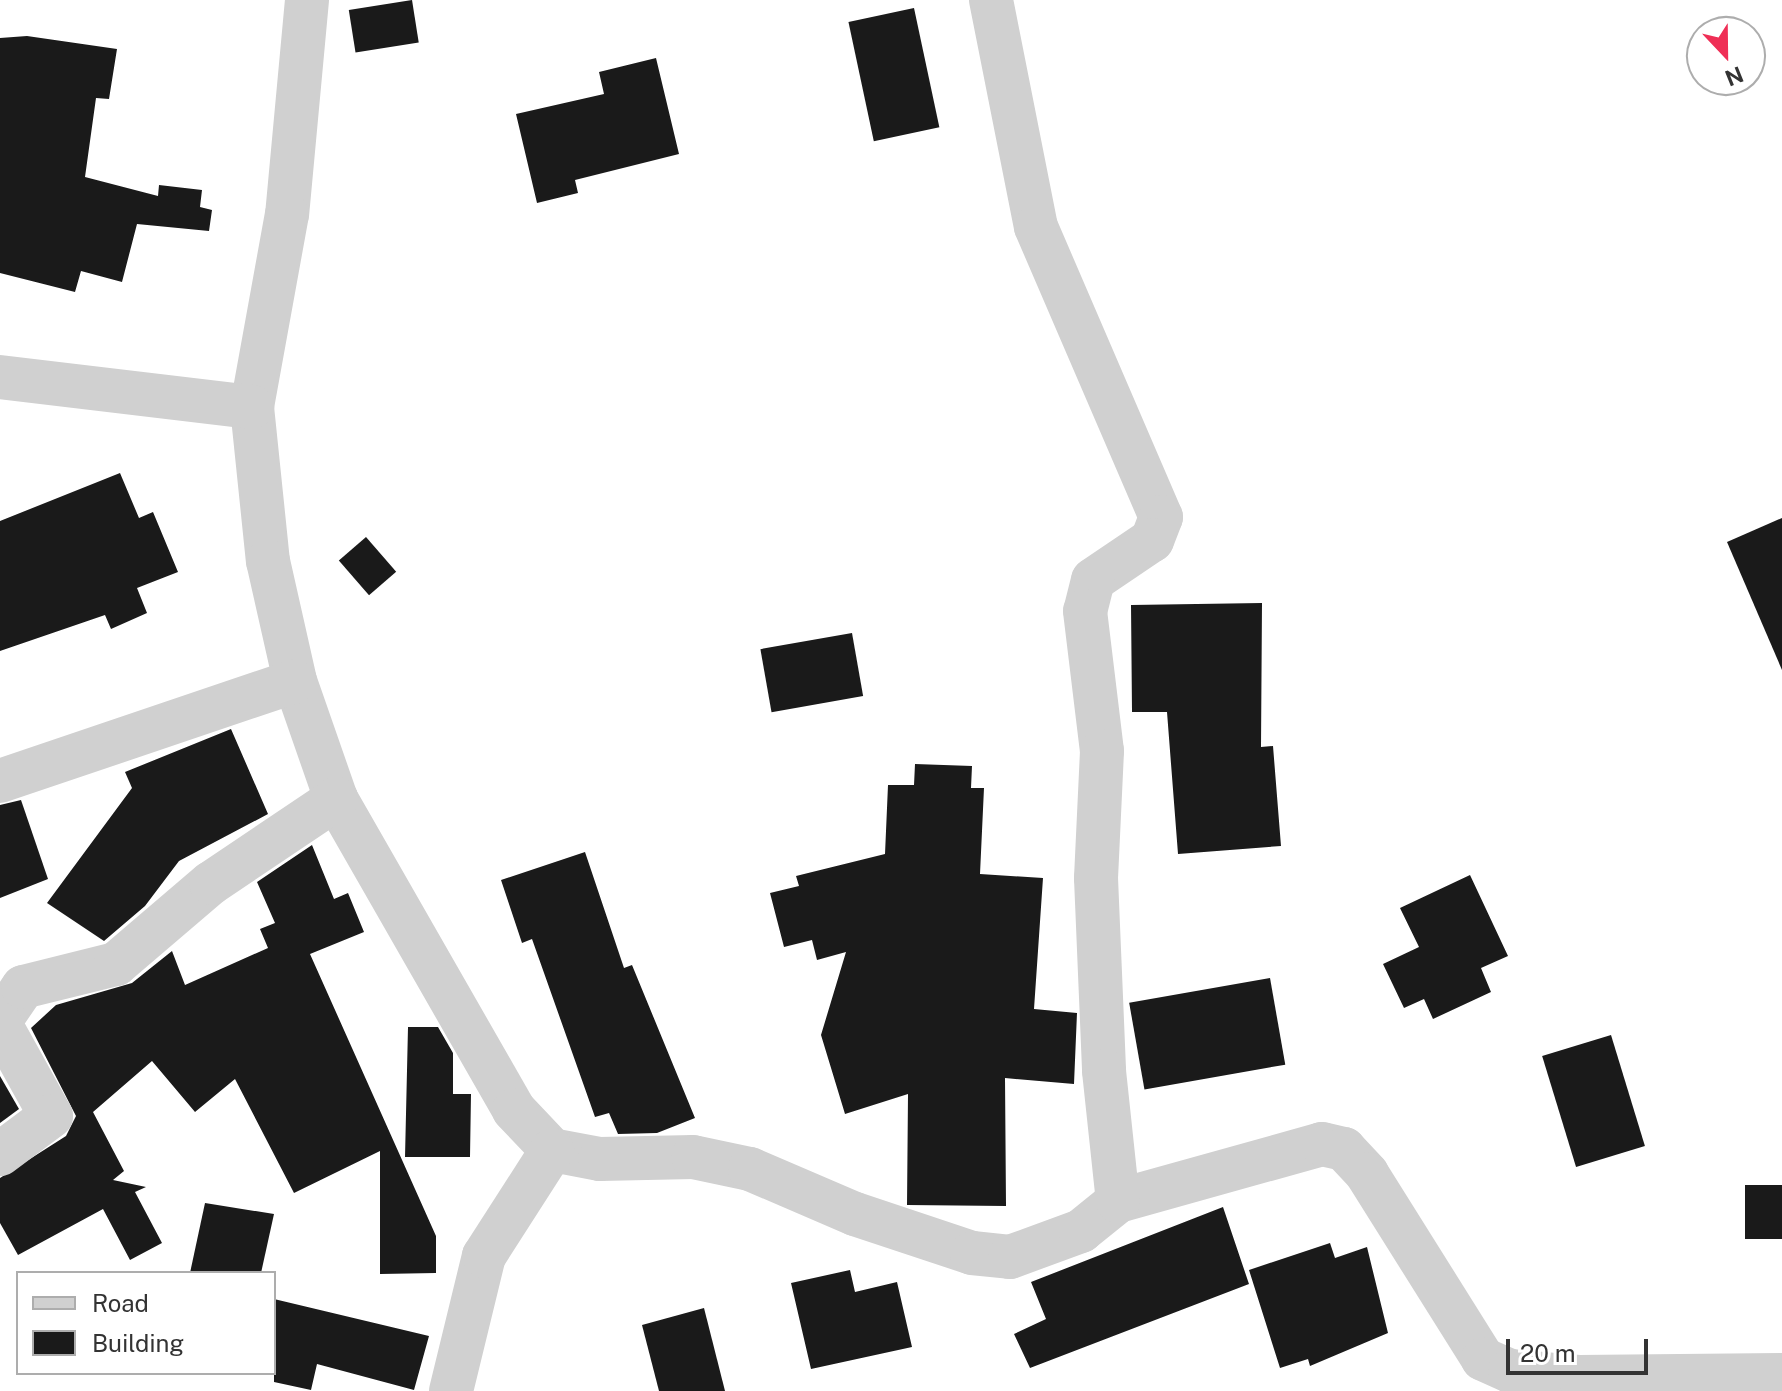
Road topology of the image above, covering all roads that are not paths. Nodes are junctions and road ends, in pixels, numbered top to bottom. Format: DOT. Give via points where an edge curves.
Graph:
graph roads {
  1 [pos="307,0"];
  2 [pos="991,0"];
  3 [pos="0,377"];
  4 [pos="252,407"];
  5 [pos="295,681"];
  6 [pos="0,781"];
  7 [pos="336,799"];
  8 [pos="0,1022"];
  9 [pos="552,1150"];
  10 [pos="0,1154"];
  11 [pos="1118,1201"];
  12 [pos="1782,1375"];
  13 [pos="451,1391"];
  1 -- 4 [label="street" via="287,214"];
  2 -- 11 [label="street" via="1036,227 1161,517 1152,540 1093,580 1085,611 1102,751 1102,1041"];
  3 -- 4 [label="street"];
  4 -- 5 [label="street" via="268,561"];
  5 -- 6 [label="street"];
  5 -- 7 [label="street"];
  7 -- 8 [label="street" via="211,883 116,964 23,987"];
  7 -- 9 [label="street" via="514,1110"];
  8 -- 10 [label="street" via="51,1116"];
  9 -- 11 [label="street" via="600,1159 693,1157 750,1169 855,1214 972,1253 1010,1257 1081,1231"];
  9 -- 13 [label="street" via="484,1256"];
  11 -- 12 [label="street" via="1298,1147 1344,1149 1384,1200 1483,1359 1510,1371 1579,1377"];
}
